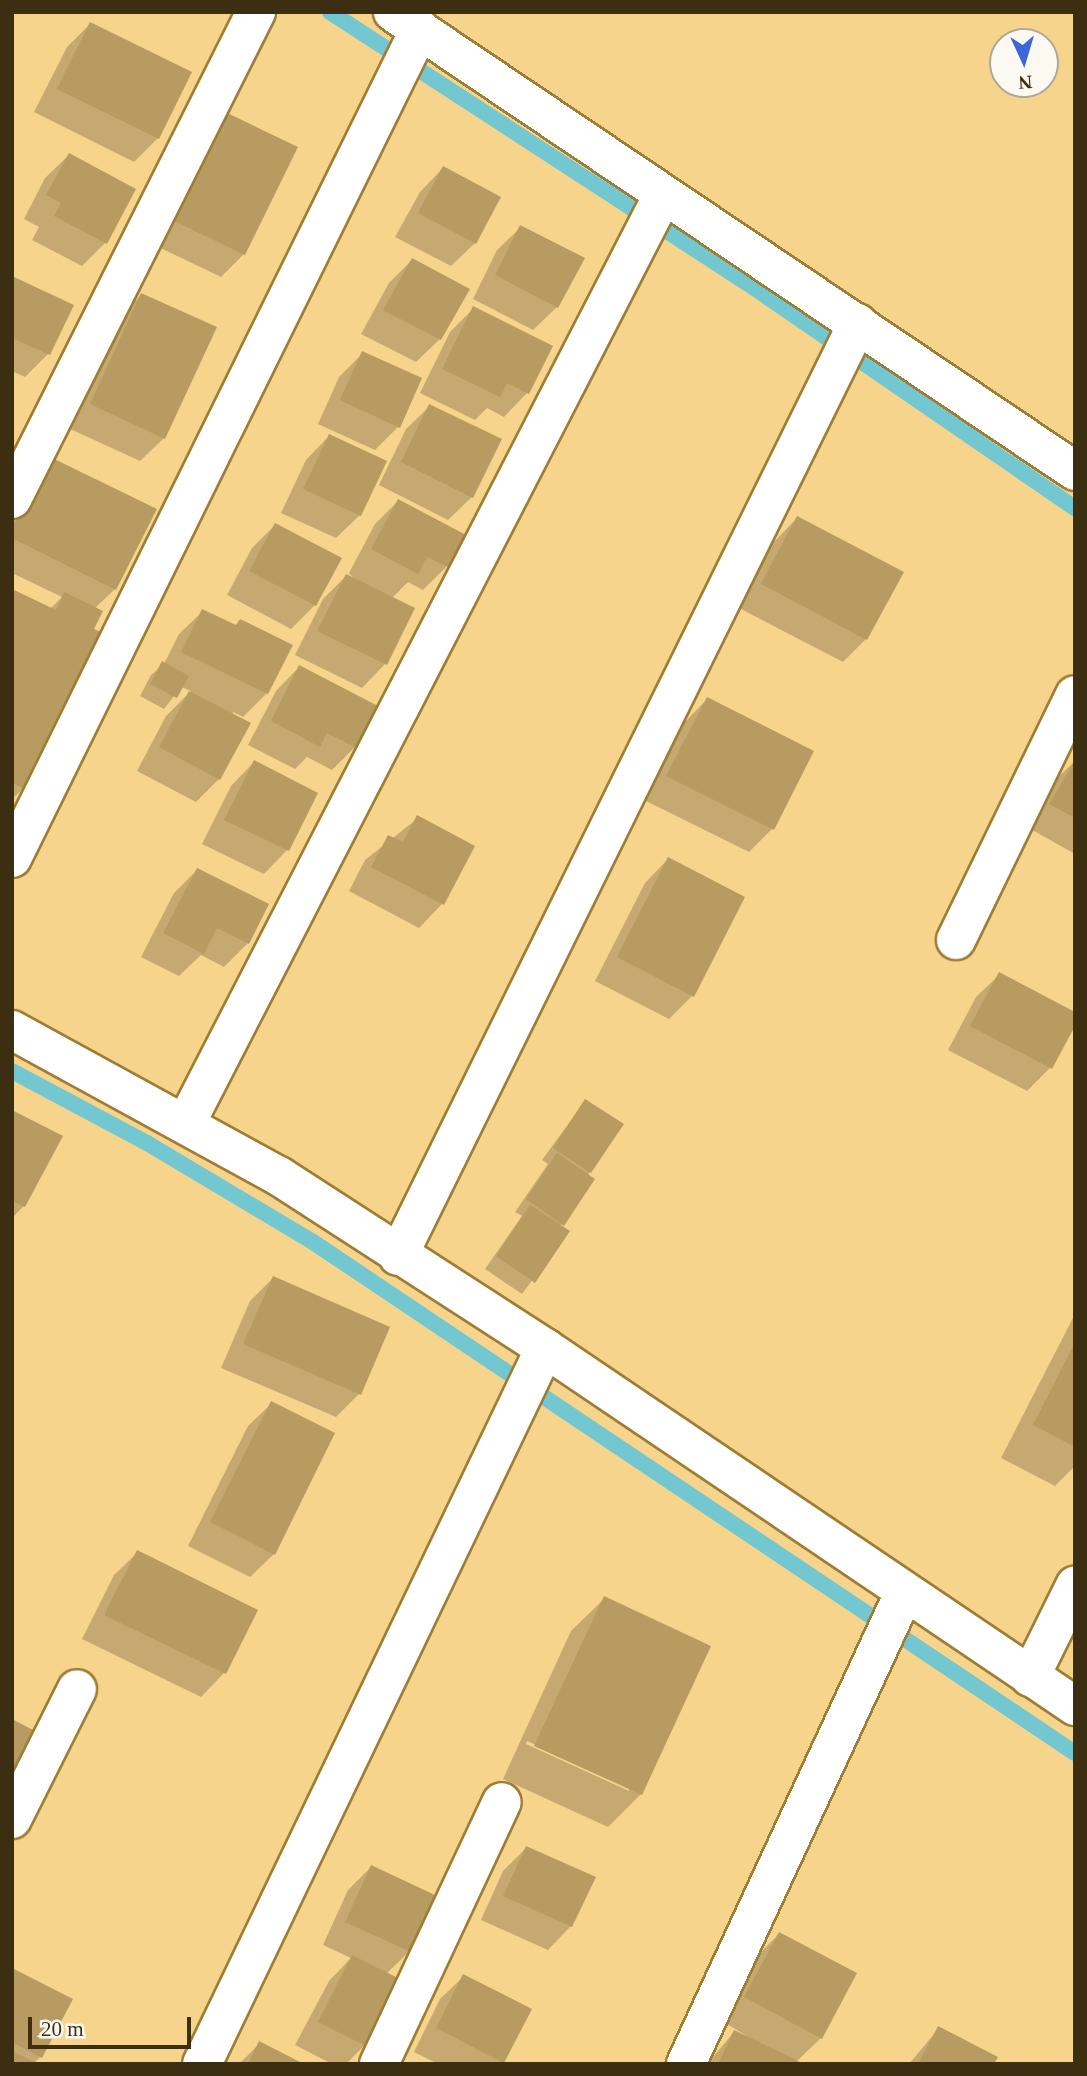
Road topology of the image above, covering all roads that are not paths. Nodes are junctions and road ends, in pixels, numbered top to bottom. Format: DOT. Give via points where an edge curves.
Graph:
graph roads {
  1 [pos="257,12"];
  2 [pos="410,25"];
  3 [pos="661,199"];
  4 [pos="857,325"];
  5 [pos="1075,471"];
  6 [pos="12,499"];
  7 [pos="1075,695"];
  8 [pos="12,858"];
  9 [pos="956,940"];
  10 [pos="12,1030"];
  11 [pos="186,1123"];
  12 [pos="398,1256"];
  13 [pos="534,1373"];
  14 [pos="1075,1586"];
  15 [pos="894,1616"];
  16 [pos="1030,1676"];
  17 [pos="77,1689"];
  18 [pos="1075,1706"];
  19 [pos="502,1802"];
  20 [pos="12,1819"];
  21 [pos="202,2064"];
  22 [pos="379,2064"];
  23 [pos="686,2064"];
  1 -- 6 [label="street"];
  2 -- 3 [label="street"];
  2 -- 8 [label="street" via="388,93"];
  3 -- 4 [label="street"];
  3 -- 11 [label="street"];
  4 -- 5 [label="street"];
  4 -- 12 [label="street"];
  7 -- 9 [label="street"];
  10 -- 11 [label="street"];
  11 -- 12 [label="street" via="279,1176"];
  12 -- 13 [label="street"];
  13 -- 15 [label="street"];
  13 -- 21 [label="street"];
  14 -- 16 [label="street"];
  15 -- 16 [label="street"];
  15 -- 23 [label="street"];
  16 -- 18 [label="street"];
  17 -- 20 [label="street"];
  19 -- 22 [label="street"];
}
